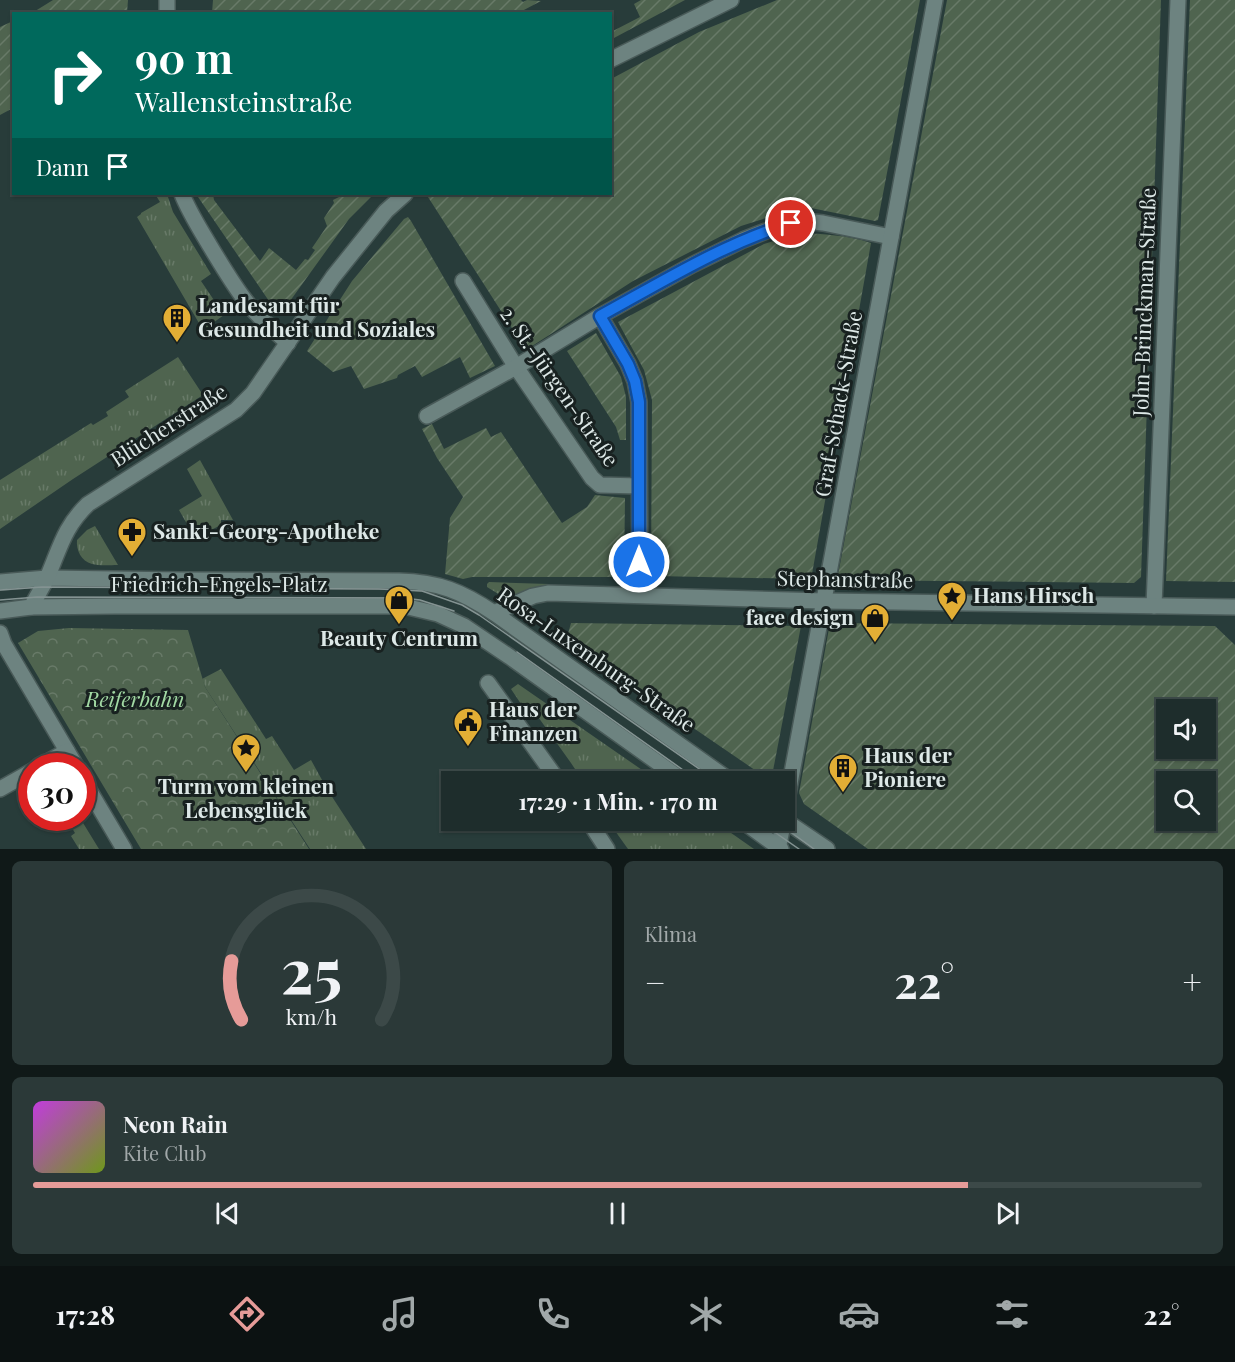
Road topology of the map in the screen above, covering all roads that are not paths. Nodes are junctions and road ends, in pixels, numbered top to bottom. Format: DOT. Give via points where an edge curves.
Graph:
graph roads {
  1 [pos="731,0"];
  2 [pos="935,0"];
  3 [pos="1178,0"];
  4 [pos="612,59"];
  5 [pos="182,195"];
  6 [pos="404,195"];
  7 [pos="891,237"];
  8 [pos="463,281"];
  9 [pos="600,316"];
  10 [pos="288,343"];
  11 [pos="516,367"];
  12 [pos="427,416"];
  13 [pos="639,486"];
  14 [pos="47,578"];
  15 [pos="0,582"];
  16 [pos="431,584"];
  17 [pos="640,594"];
  18 [pos="824,601"];
  19 [pos="1154,606"];
  20 [pos="1235,607"];
  21 [pos="31,608"];
  22 [pos="0,611"];
  23 [pos="494,613"];
  24 [pos="0,633"];
  25 [pos="488,683"];
  26 [pos="67,752"];
  27 [pos="551,771"];
  28 [pos="670,771"];
  29 [pos="717,771"];
  30 [pos="793,771"];
  31 [pos="18,779"];
  32 [pos="0,789"];
  33 [pos="96,802"];
  34 [pos="795,826"];
  35 [pos="595,831"];
  36 [pos="756,831"];
  37 [pos="782,831"];
  38 [pos="779,848"];
  39 [pos="124,849"];
  40 [pos="607,849"];
  41 [pos="827,849"];
  1 -- 4 [label="street"];
  2 -- 7 [label="street, Graf-Schack-Straße"];
  3 -- 19 [label="street, John-Brinckman-Straße"];
  5 -- 10 [label="street" via="246,302"];
  6 -- 10 [label="street, Blücherstraße" via="345,261"];
  7 -- 9 [label="street" via="823,222 791,223 742,240"];
  7 -- 18 [label="street, Graf-Schack-Straße"];
  8 -- 11 [label="street, 2. St.-Jürgen-Straße"];
  9 -- 11 [label="street"];
  9 -- 13 [label="street" via="635,381 639,402"];
  10 -- 14 [label="street, Blücherstraße" via="254,393 236,410 82,509 68,527"];
  11 -- 12 [label="street"];
  11 -- 13 [label="street, 2. St.-Jürgen-Straße" via="592,478 600,484"];
  13 -- 17 [label="street"];
  14 -- 15 [label="street, Friedrich-Engels-Platz"];
  14 -- 16 [label="street, Friedrich-Engels-Platz"];
  14 -- 21 [label="street, Blücherstraße"];
  16 -- 23 [label="street, Rosa-Luxemburg-Straße" via="459,593"];
  17 -- 18 [label="street, Stephanstraße"];
  17 -- 23 [label="street, Stephanstraße" via="548,593"];
  18 -- 19 [label="street, Stephanstraße"];
  18 -- 30 [label="street, Graf-Schack-Straße"];
  19 -- 20 [label="street, Stephanstraße"];
  21 -- 22 [label="street, Friedrich-Engels-Platz"];
  21 -- 28 [label="street, Friedrich-Engels-Platz" via="404,606 438,614 464,626 510,657"];
  23 -- 29 [label="street, Rosa-Luxemburg-Straße"];
  24 -- 26 [label="street"];
  25 -- 27 [label="street"];
  31 -- 32 [label="street"];
  33 -- 39 [label="street"];
  34 -- 41 [label="street"];
  35 -- 40 [label="street"];
  36 -- 38 [label="street"];
  37 -- 38 [label="street, Graf-Schack-Straße"];
}
